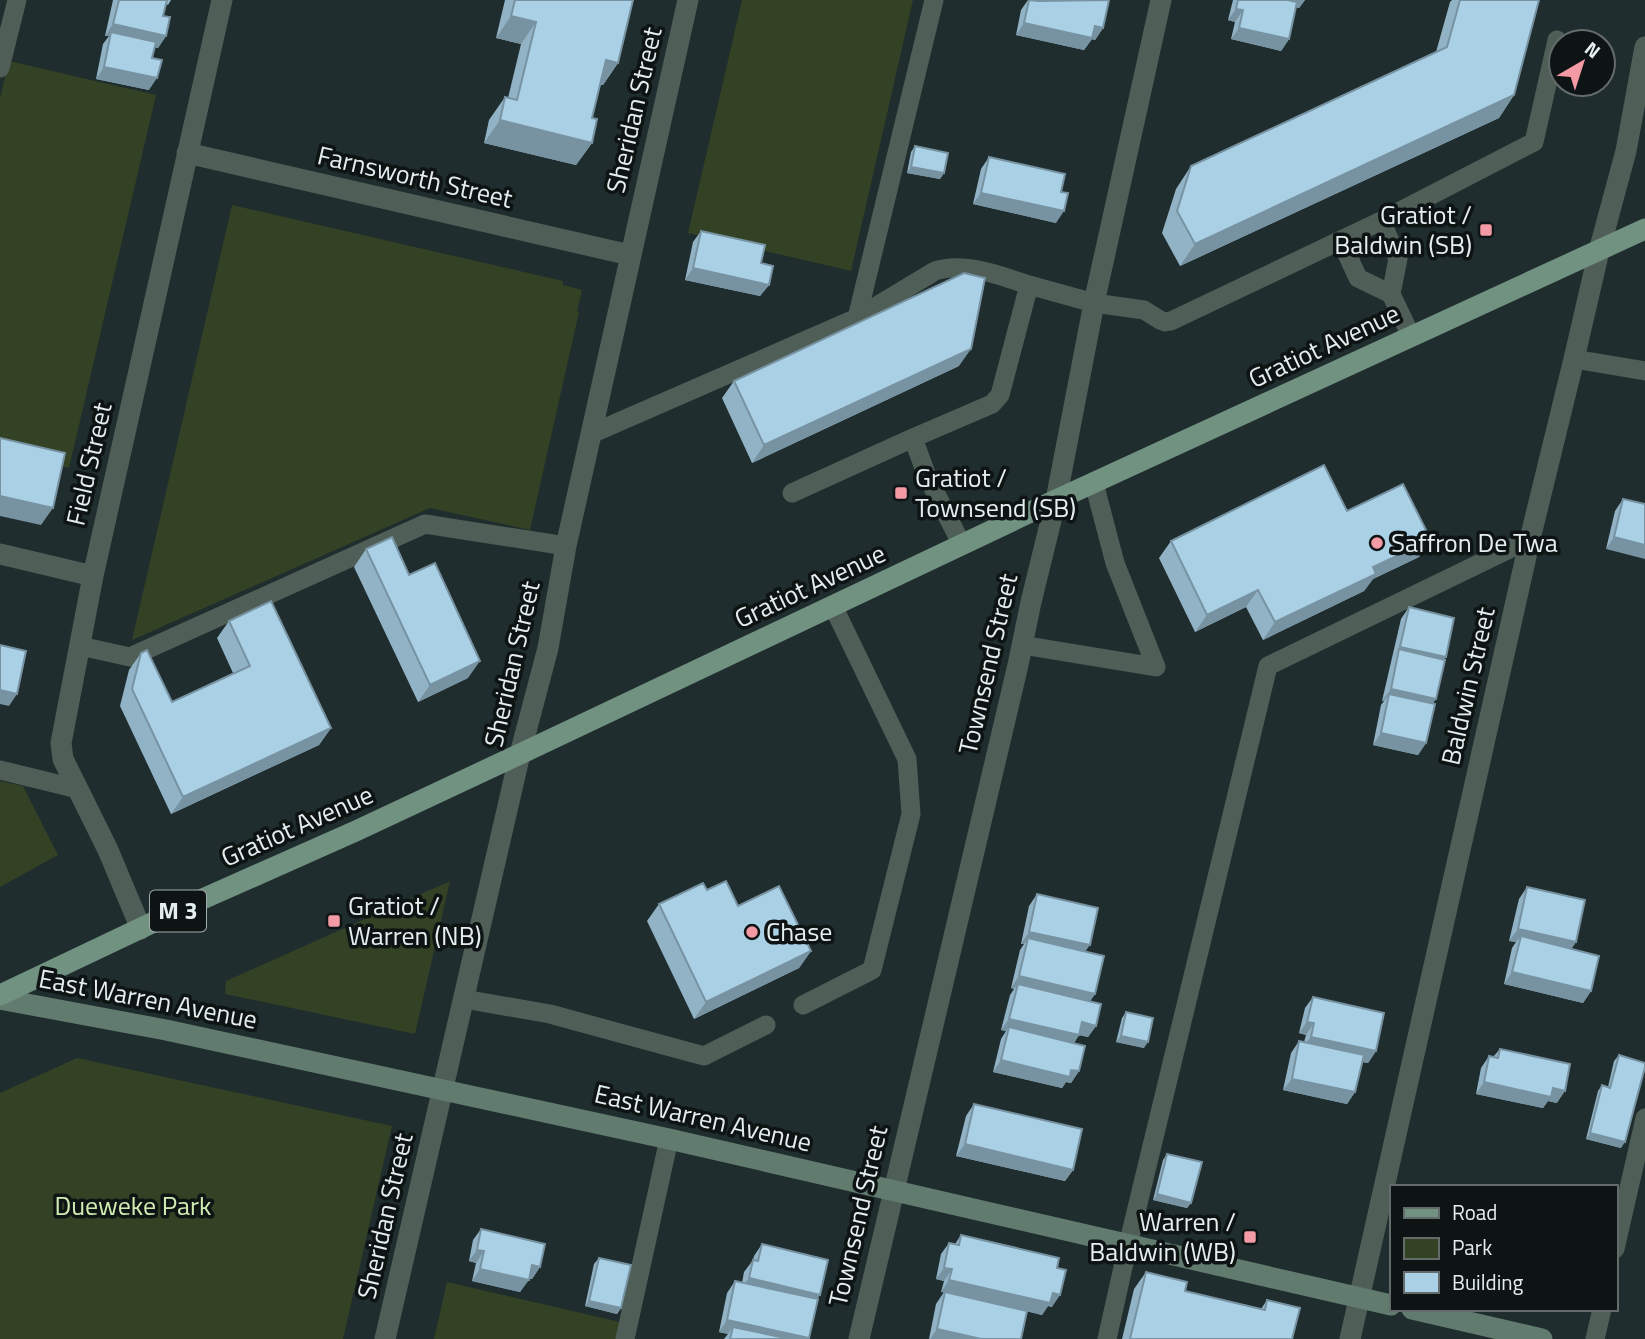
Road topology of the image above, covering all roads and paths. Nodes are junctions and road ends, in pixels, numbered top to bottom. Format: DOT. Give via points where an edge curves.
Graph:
graph roads {
  1 [pos="16,0"];
  2 [pos="222,0"];
  3 [pos="688,0"];
  4 [pos="934,0"];
  5 [pos="1161,0"];
  6 [pos="1645,47"];
  7 [pos="0,68"];
  8 [pos="1547,84"];
  9 [pos="187,153"];
  10 [pos="1381,221"];
  11 [pos="1645,229"];
  12 [pos="1341,240"];
  13 [pos="1598,251"];
  14 [pos="630,255"];
  15 [pos="1029,285"];
  16 [pos="1391,294"];
  17 [pos="1094,303"];
  18 [pos="857,318"];
  19 [pos="1411,336"];
  20 [pos="1574,359"];
  21 [pos="1645,371"];
  22 [pos="591,434"];
  23 [pos="913,438"];
  24 [pos="1094,483"];
  25 [pos="792,494"];
  26 [pos="1056,500"];
  27 [pos="1530,539"];
  28 [pos="962,545"];
  29 [pos="566,546"];
  30 [pos="0,554"];
  31 [pos="93,576"];
  32 [pos="833,606"];
  33 [pos="1022,645"];
  34 [pos="80,646"];
  35 [pos="520,754"];
  36 [pos="0,770"];
  37 [pos="78,789"];
  38 [pos="141,929"];
  39 [pos="0,997"];
  40 [pos="464,999"];
  41 [pos="803,1005"];
  42 [pos="766,1025"];
  43 [pos="443,1089"];
  44 [pos="1645,1118"];
  45 [pos="669,1139"];
  46 [pos="893,1191"];
  47 [pos="1617,1240"];
  48 [pos="1128,1245"];
  49 [pos="1359,1297"];
  50 [pos="1390,1304"];
  51 [pos="1421,1311"];
  52 [pos="1602,1311"];
  53 [pos="385,1339"];
  54 [pos="625,1339"];
  55 [pos="859,1339"];
  56 [pos="1107,1339"];
  57 [pos="1350,1339"];
  58 [pos="1542,1339"];
  59 [pos="1595,1339"];
  1 -- 7 [label="lane"];
  2 -- 9 [label="street, Field Street"];
  3 -- 14 [label="street, Sheridan Street"];
  4 -- 18 [label="lane"];
  5 -- 17 [label="street, Townsend Street"];
  6 -- 13 [label="street, Baldwin Street" via="1626,151"];
  8 -- 10 [label="lane" via="1534,142"];
  9 -- 14 [label="street, Farnsworth Street"];
  9 -- 31 [label="street, Field Street"];
  10 -- 12 [label="lane"];
  10 -- 16 [label="lane" via="1398,259"];
  11 -- 13 [label="main road, Gratiot Avenue / M 3"];
  12 -- 16 [label="lane" via="1358,278"];
  12 -- 17 [label="lane" via="1171,321 1144,310"];
  13 -- 19 [label="main road, Gratiot Avenue / M 3"];
  13 -- 20 [label="street, Baldwin Street"];
  14 -- 22 [label="street, Sheridan Street"];
  15 -- 17 [label="lane"];
  15 -- 18 [label="lane" via="947,267"];
  15 -- 23 [label="lane" via="1000,395 992,404"];
  16 -- 19 [label="lane"];
  17 -- 26 [label="street, Townsend Street"];
  18 -- 22 [label="lane"];
  19 -- 24 [label="main road, Gratiot Avenue / M 3"];
  20 -- 21 [label="lane"];
  20 -- 27 [label="street, Baldwin Street"];
  22 -- 29 [label="street, Sheridan Street"];
  23 -- 25 [label="lane"];
  23 -- 28 [label="lane"];
  24 -- 26 [label="main road, Gratiot Avenue / M 3"];
  24 -- 33 [label="lane" via="1115,563 1156,667"];
  26 -- 28 [label="main road, Gratiot Avenue / M 3"];
  26 -- 33 [label="street, Townsend Street"];
  27 -- 48 [label="lane" via="1268,666"];
  27 -- 49 [label="street, Baldwin Street"];
  28 -- 32 [label="main road, Gratiot Avenue / M 3"];
  29 -- 34 [label="lane" via="425,524 130,657"];
  29 -- 35 [label="street, Sheridan Street" via="548,648"];
  30 -- 31 [label="street"];
  31 -- 34 [label="street, Field Street"];
  32 -- 35 [label="main road, Gratiot Avenue / M 3"];
  32 -- 41 [label="lane" via="907,759 911,814 872,970"];
  33 -- 46 [label="street, Townsend Street"];
  34 -- 37 [label="street, Field Street" via="61,743 63,759"];
  35 -- 38 [label="main road, Gratiot Avenue / M 3"];
  35 -- 40 [label="street, Sheridan Street"];
  36 -- 37 [label="lane"];
  37 -- 38 [label="street, Field Street"];
  38 -- 39 [label="main road, Gratiot Avenue / M 3"];
  39 -- 43 [label="main road, East Warren Avenue"];
  40 -- 42 [label="lane" via="550,1014 704,1056"];
  40 -- 43 [label="street, Sheridan Street"];
  43 -- 45 [label="main road, East Warren Avenue"];
  43 -- 53 [label="street, Sheridan Street"];
  44 -- 47 [label="lane"];
  45 -- 46 [label="main road, East Warren Avenue"];
  45 -- 54 [label="lane"];
  46 -- 48 [label="main road, East Warren Avenue"];
  46 -- 55 [label="street, Townsend Street"];
  48 -- 49 [label="main road, East Warren Avenue"];
  48 -- 56 [label="lane"];
  49 -- 50 [label="main road, East Warren Avenue"];
  49 -- 57 [label="street, Baldwin Street"];
  51 -- 58 [label="main road"];
  52 -- 59 [label="lane"];
}
